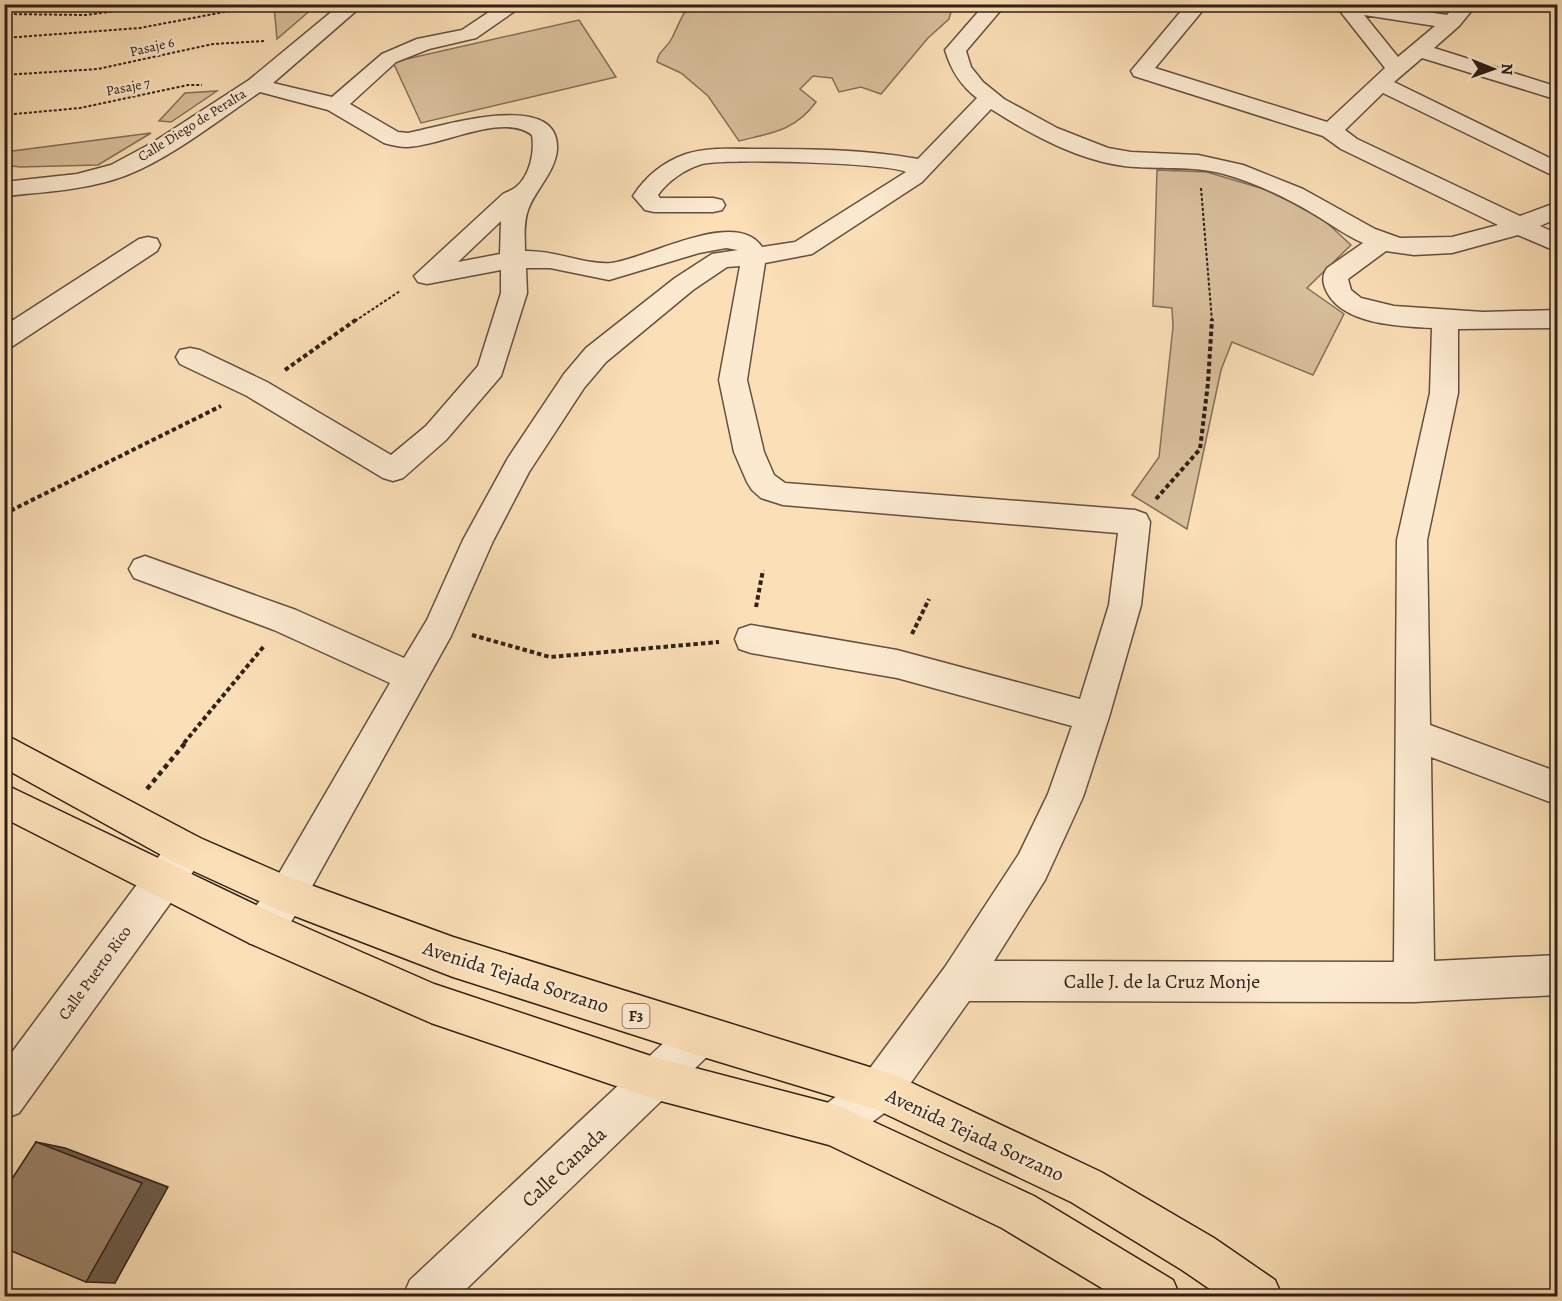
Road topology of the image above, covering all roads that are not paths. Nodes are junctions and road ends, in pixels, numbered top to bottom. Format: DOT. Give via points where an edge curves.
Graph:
graph roads {
  1 [pos="354,4"];
  2 [pos="515,4"];
  3 [pos="996,4"];
  4 [pos="1198,4"];
  5 [pos="1467,4"];
  6 [pos="1340,6"];
  7 [pos="1452,22"];
  8 [pos="1418,50"];
  9 [pos="1389,77"];
  10 [pos="257,85"];
  11 [pos="1557,94"];
  12 [pos="988,99"];
  13 [pos="336,105"];
  14 [pos="1331,131"];
  15 [pos="922,167"];
  16 [pos="1557,171"];
  17 [pos="4,172"];
  18 [pos="31,186"];
  19 [pos="4,189"];
  20 [pos="526,191"];
  21 [pos="713,205"];
  22 [pos="1557,208"];
  23 [pos="1520,226"];
  24 [pos="1380,243"];
  25 [pos="1557,244"];
  26 [pos="148,245"];
  27 [pos="754,256"];
  28 [pos="512,259"];
  29 [pos="1445,318"];
  30 [pos="1557,319"];
  31 [pos="4,339"];
  32 [pos="190,357"];
  33 [pos="145,569"];
  34 [pos="751,639"];
  35 [pos="411,677"];
  36 [pos="1092,717"];
  37 [pos="1412,734"];
  38 [pos="4,750"];
  39 [pos="1557,789"];
  40 [pos="4,800"];
  41 [pos="175,865"];
  42 [pos="287,895"];
  43 [pos="263,929"];
  44 [pos="1557,975"];
  45 [pos="959,981"];
  46 [pos="1414,982"];
  47 [pos="700,1036"];
  48 [pos="657,1079"];
  49 [pos="880,1090"];
  50 [pos="4,1098"];
  51 [pos="833,1125"];
  52 [pos="426,1296"];
  53 [pos="1157,1296"];
  54 [pos="1258,1296"];
  1 -- 10 [label="street, Calle Diego de Peralta"];
  2 -- 13 [label="street" via="469,34 424,43 389,58"];
  3 -- 12 [label="street" via="955,50 959,68"];
  4 -- 14 [label="street" via="1142,71"];
  5 -- 7 [label="street"];
  6 -- 7 [label="street"];
  6 -- 9 [label="street"];
  7 -- 8 [label="street"];
  8 -- 9 [label="street"];
  8 -- 11 [label="street"];
  9 -- 14 [label="street"];
  9 -- 16 [label="street"];
  10 -- 13 [label="street"];
  10 -- 18 [label="street, Calle Diego de Peralta" via="119,170"];
  12 -- 15 [label="street"];
  12 -- 24 [label="street" via="1084,149 1120,158 1198,162 1236,171 1286,190"];
  13 -- 20 [label="street" via="392,138 408,140 490,123 521,121 533,125 543,133 546,149"];
  14 -- 23 [label="street" via="1349,144"];
  15 -- 21 [label="street" via="887,159 703,157 680,164 645,196 654,205"];
  15 -- 27 [label="street" via="914,177 803,248"];
  17 -- 18 [label="street" via="25,177"];
  18 -- 19 [label="street, Calle Diego de Peralta"];
  20 -- 28 [label="street" via="512,227"];
  20 -- 28 [label="street" via="510,199 427,276"];
  22 -- 23 [label="street"];
  23 -- 24 [label="street" via="1456,244 1413,247"];
  23 -- 25 [label="street"];
  24 -- 29 [label="street" via="1336,274 1342,297 1361,308 1382,313"];
  26 -- 31 [label="street"];
  27 -- 28 [label="street" via="750,246 740,241 723,241 615,270 545,259"];
  27 -- 35 [label="street" via="721,260 684,284 596,355 574,381 518,466"];
  27 -- 36 [label="street" via="732,380 749,452 762,482 772,490 783,494 1135,522 1125,604"];
  28 -- 32 [label="street" via="514,293 491,369 436,433 393,470 257,389"];
  29 -- 30 [label="street"];
  29 -- 37 [label="street" via="1444,393 1412,540"];
  33 -- 35 [label="street" via="285,620"];
  34 -- 36 [label="street" via="897,664"];
  35 -- 42 [label="street"];
  36 -- 45 [label="street" via="1065,797 1032,867"];
  37 -- 39 [label="street"];
  37 -- 46 [label="street"];
  38 -- 41 [label="main road, Avenida Tejada Sorzano / F3" via="123,818"];
  40 -- 41 [label="main road, Avenida Tejada Sorzano / F3"];
  41 -- 42 [label="main road, Avenida Tejada Sorzano / F3"];
  41 -- 43 [label="main road, Avenida Tejada Sorzano / F3"];
  41 -- 50 [label="street, Calle Puerto Rico"];
  42 -- 43 [label="street"];
  42 -- 47 [label="main road, Avenida Tejada Sorzano / F3" via="453,957"];
  43 -- 48 [label="main road, Avenida Tejada Sorzano / F3" via="431,1003"];
  44 -- 46 [label="street, Calle J. de la Cruz Monje"];
  45 -- 46 [label="street, Calle J. de la Cruz Monje"];
  45 -- 49 [label="street"];
  47 -- 48 [label="street, Calle Canada"];
  47 -- 49 [label="main road, Avenida Tejada Sorzano / F3"];
  48 -- 51 [label="main road, Avenida Tejada Sorzano / F3"];
  48 -- 52 [label="street, Calle Canada"];
  49 -- 51 [label="street"];
  49 -- 54 [label="main road, Avenida Tejada Sorzano / F3" via="1086,1187 1198,1254"];
  51 -- 53 [label="main road, Avenida Tejada Sorzano / F3" via="1018,1212"];
}
